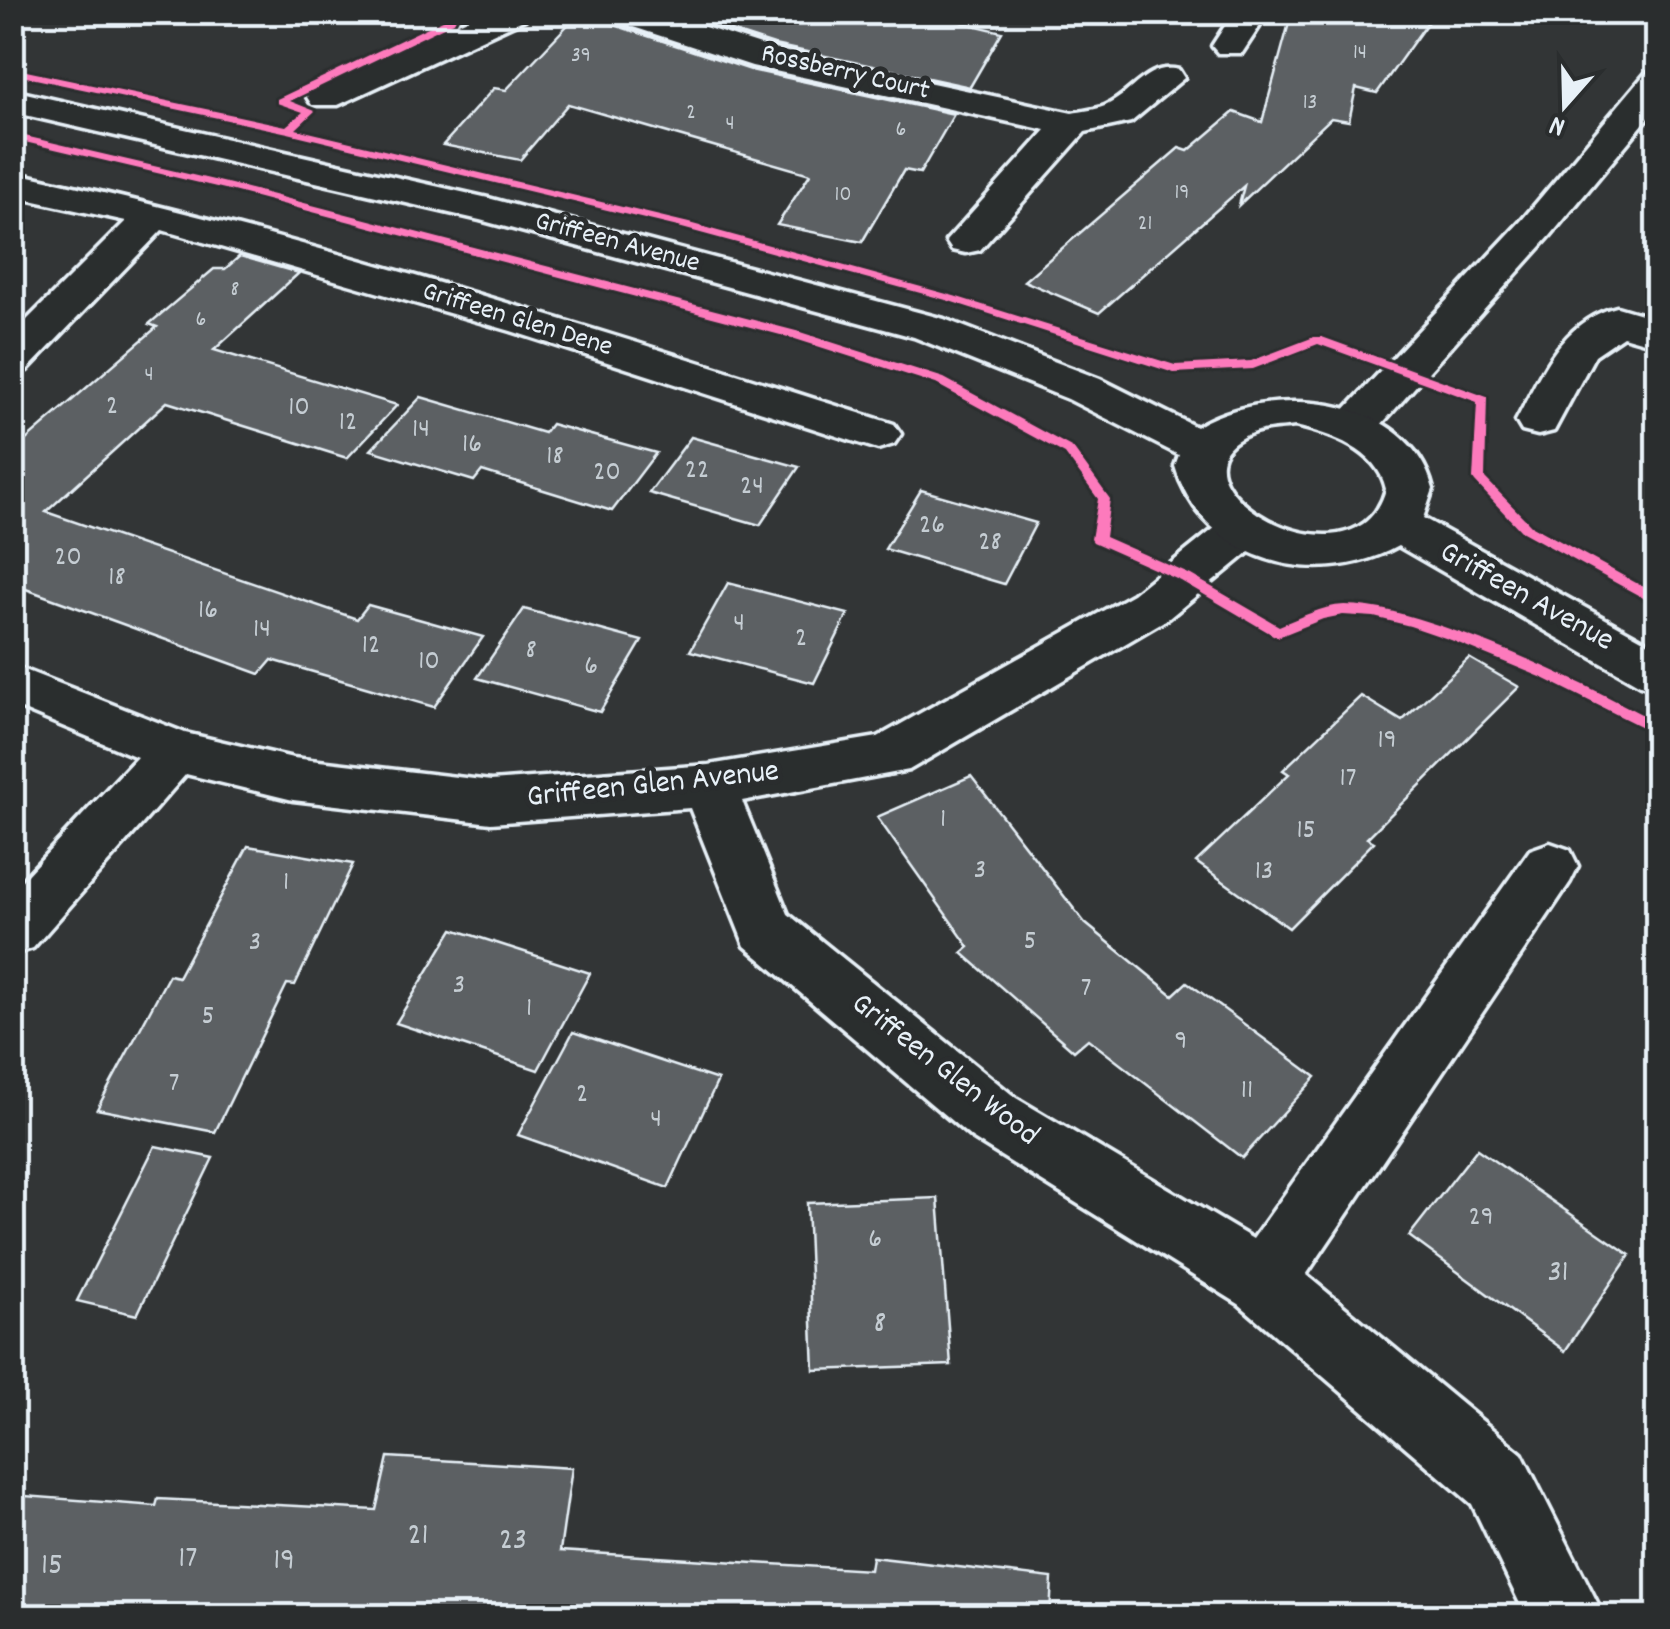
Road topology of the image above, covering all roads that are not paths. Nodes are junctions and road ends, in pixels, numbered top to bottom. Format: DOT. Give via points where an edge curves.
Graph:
graph roads {
  1 [pos="513,12"];
  2 [pos="621,12"];
  3 [pos="1252,12"];
  4 [pos="1230,46"];
  5 [pos="1166,78"];
  6 [pos="1658,82"];
  7 [pos="325,97"];
  8 [pos="12,101"];
  9 [pos="1072,124"];
  10 [pos="12,184"];
  11 [pos="154,216"];
  12 [pos="966,241"];
  13 [pos="1658,333"];
  14 [pos="12,360"];
  15 [pos="1538,420"];
  16 [pos="1354,428"];
  17 [pos="878,434"];
  18 [pos="1202,448"];
  19 [pos="1396,524"];
  20 [pos="1243,531"];
  21 [pos="1658,672"];
  22 [pos="12,684"];
  23 [pos="174,751"];
  24 [pos="709,786"];
  25 [pos="1550,866"];
  26 [pos="12,931"];
  27 [pos="1263,1281"];
  28 [pos="1566,1616"];
  1 -- 7 [label="street"];
  2 -- 9 [label="street, Rossberry Court" via="766,58"];
  3 -- 4 [label="street"];
  5 -- 9 [label="street, Rossberry Court" via="1118,114"];
  6 -- 16 [label="street"];
  8 -- 18 [label="street, Griffeen Avenue" via="488,210 929,328 1084,389"];
  9 -- 12 [label="street"];
  10 -- 11 [label="street, Griffeen Glen Dene"];
  11 -- 14 [label="street"];
  11 -- 17 [label="street, Griffeen Glen Dene" via="526,322"];
  13 -- 15 [label="street" via="1616,320 1578,346"];
  16 -- 18 [label="street" via="1326,417 1265,413 1216,432"];
  16 -- 19 [label="street" via="1380,443 1408,484 1407,505"];
  18 -- 20 [label="street" via="1196,469 1202,491"];
  19 -- 20 [label="street" via="1344,549 1275,544"];
  19 -- 21 [label="street, Griffeen Avenue"];
  20 -- 24 [label="street, Griffeen Glen Avenue" via="1150,606 890,756"];
  22 -- 23 [label="street, Griffeen Glen Avenue"];
  23 -- 24 [label="street, Griffeen Glen Avenue" via="293,779 491,802"];
  23 -- 26 [label="street"];
  24 -- 27 [label="street, Griffeen Glen Wood" via="765,929 994,1118"];
  25 -- 27 [label="street"];
  27 -- 28 [label="street, Griffeen Glen Wood" via="1497,1478"];
}
